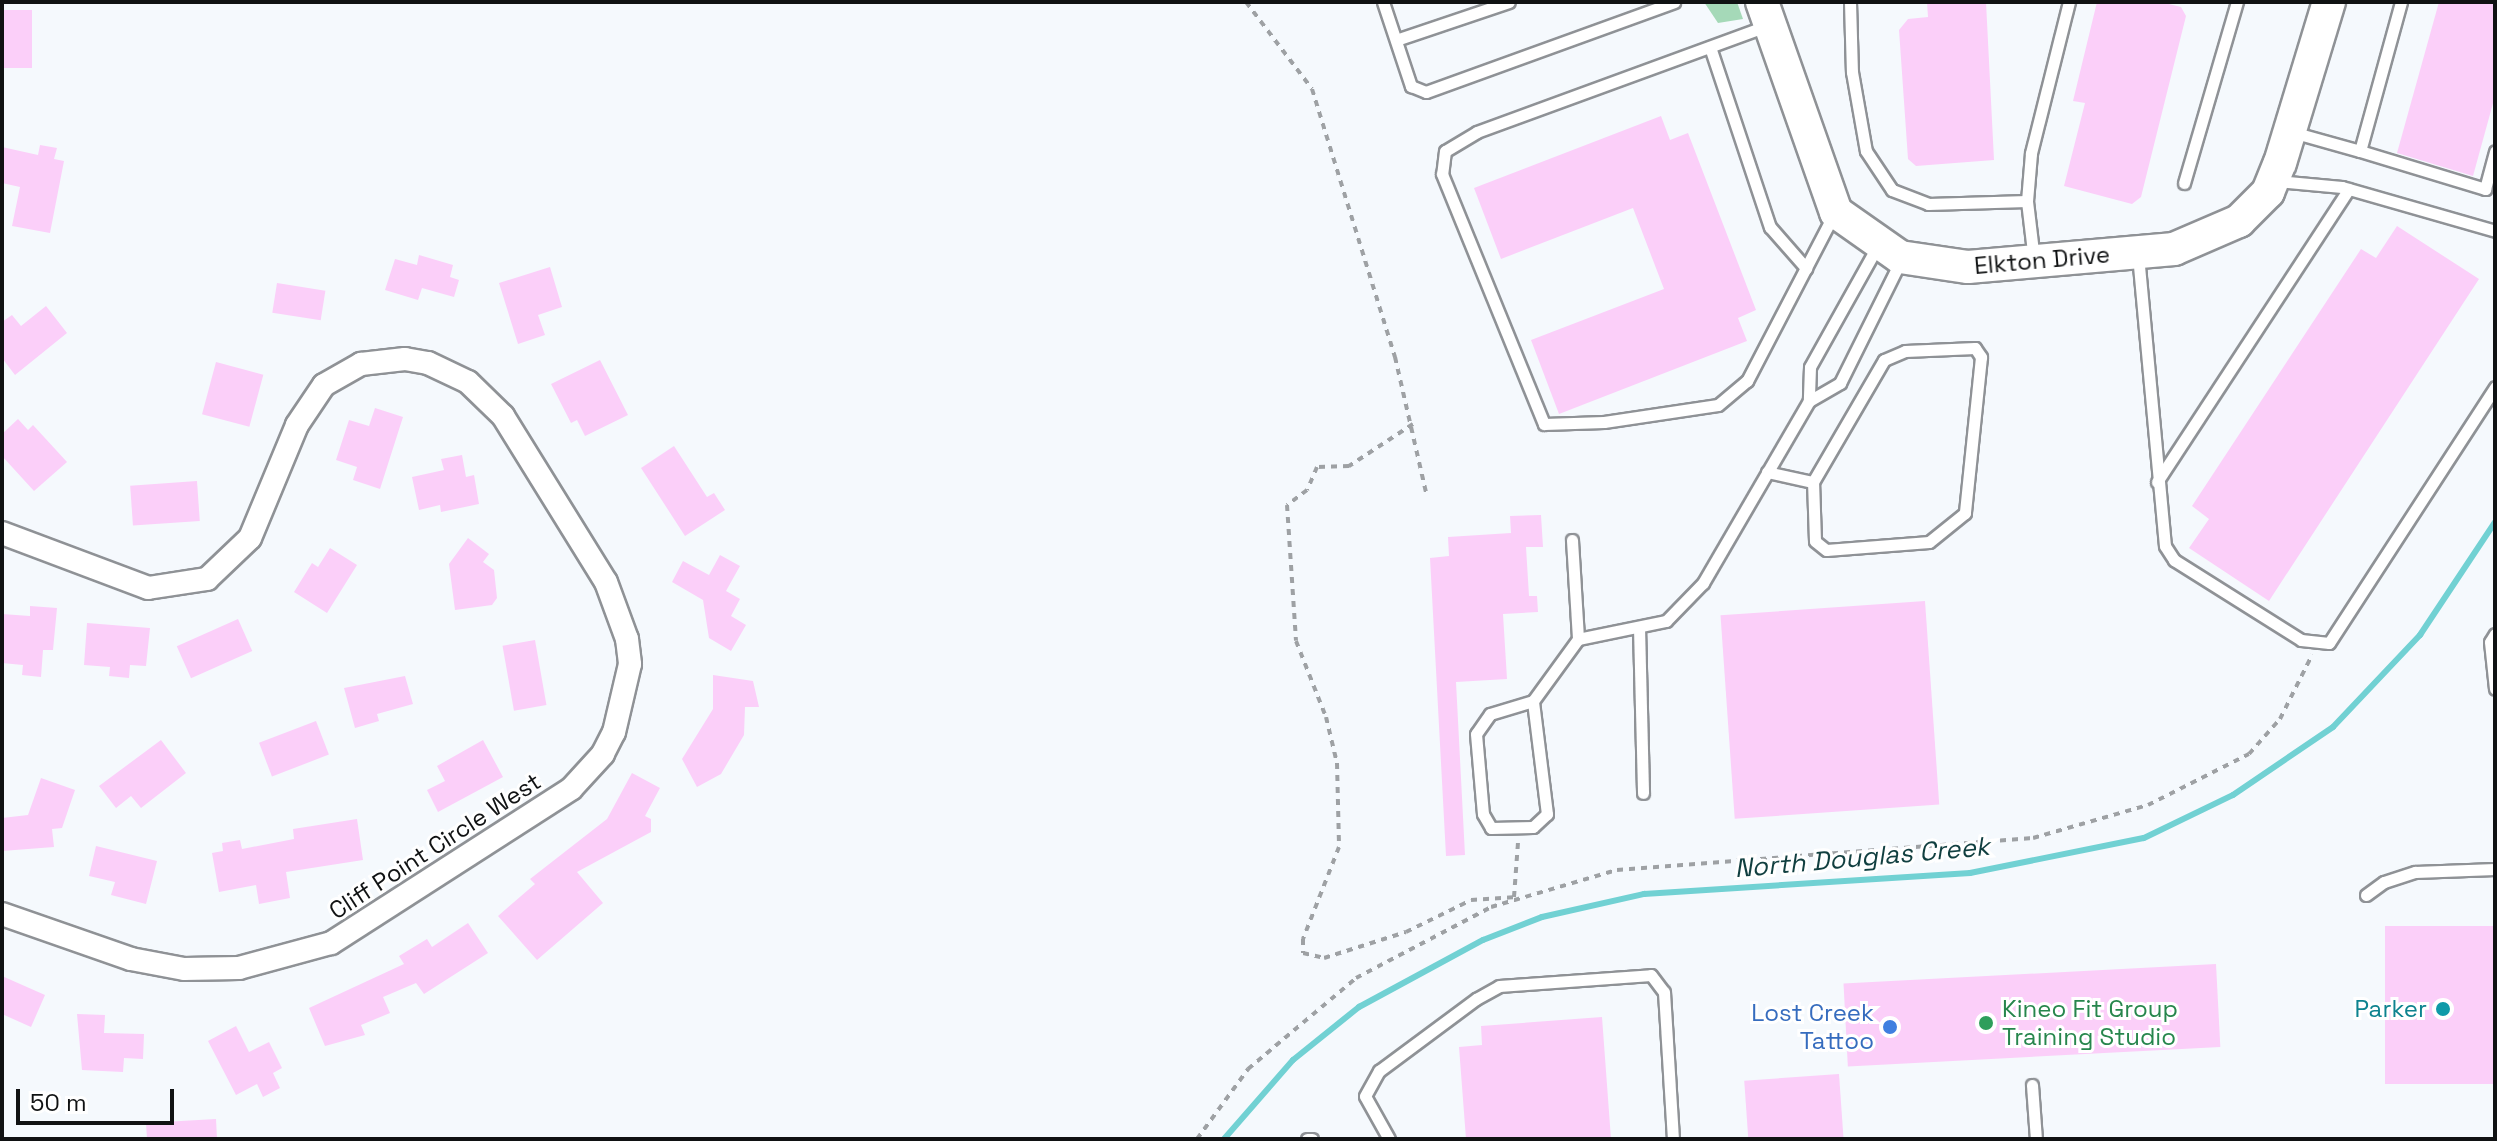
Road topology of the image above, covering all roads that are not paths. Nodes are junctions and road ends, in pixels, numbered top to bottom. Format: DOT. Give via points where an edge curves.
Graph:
graph roads {
  1 [pos="1383,2"];
  2 [pos="1509,2"];
  3 [pos="1674,2"];
  4 [pos="1850,2"];
  5 [pos="2069,2"];
  6 [pos="2237,2"];
  7 [pos="2329,2"];
  8 [pos="2401,2"];
  9 [pos="1766,14"];
  10 [pos="1396,40"];
  11 [pos="1710,47"];
  12 [pos="2291,132"];
  13 [pos="2360,151"];
  14 [pos="2495,151"];
  15 [pos="2272,181"];
  16 [pos="2184,183"];
  17 [pos="2349,189"];
  18 [pos="2490,190"];
  19 [pos="2027,201"];
  20 [pos="1836,212"];
  21 [pos="2495,231"];
  22 [pos="1890,252"];
  23 [pos="2138,252"];
  24 [pos="2034,261"];
  25 [pos="1806,268"];
  26 [pos="2495,387"];
  27 [pos="1809,401"];
  28 [pos="1767,472"];
  29 [pos="1813,482"];
  30 [pos="2157,483"];
  31 [pos="2,533"];
  32 [pos="1572,540"];
  33 [pos="1639,627"];
  34 [pos="2495,634"];
  35 [pos="1578,639"];
  36 [pos="2495,689"];
  37 [pos="1533,701"];
  38 [pos="1643,793"];
  39 [pos="2495,869"];
  40 [pos="2366,895"];
  41 [pos="2,914"];
  42 [pos="2032,1085"];
  43 [pos="1389,1139"];
  44 [pos="1673,1139"];
  45 [pos="2036,1139"];
  1 -- 10 [label="lane"];
  2 -- 10 [label="lane"];
  3 -- 10 [label="lane" via="1426,92 1411,86"];
  4 -- 19 [label="lane" via="1852,72 1866,151 1892,190 1928,204"];
  5 -- 19 [label="lane" via="2031,153"];
  6 -- 16 [label="lane"];
  7 -- 12 [label="street, Elkton Drive"];
  8 -- 13 [label="lane"];
  9 -- 11 [label="lane"];
  9 -- 20 [label="street"];
  11 -- 25 [label="lane" via="1770,227"];
  11 -- 25 [label="lane" via="1477,132 1445,151 1442,174 1544,424 1604,422 1718,405 1747,381"];
  12 -- 13 [label="lane"];
  12 -- 15 [label="street, Elkton Drive"];
  13 -- 18 [label="lane"];
  14 -- 18 [label="lane"];
  15 -- 17 [label="lane"];
  15 -- 23 [label="street, Elkton Drive" via="2254,208 2221,232 2174,249"];
  17 -- 21 [label="lane"];
  17 -- 30 [label="lane"];
  19 -- 24 [label="lane"];
  20 -- 22 [label="street"];
  20 -- 25 [label="lane"];
  22 -- 24 [label="street, Elkton Drive" via="1968,267"];
  22 -- 27 [label="lane" via="1810,367"];
  22 -- 27 [label="lane" via="1840,383"];
  23 -- 24 [label="street, Elkton Drive"];
  23 -- 30 [label="lane"];
  26 -- 30 [label="lane" via="2329,643 2301,640 2174,560 2165,546"];
  27 -- 28 [label="lane"];
  28 -- 29 [label="lane"];
  28 -- 33 [label="lane" via="1703,583 1666,621"];
  29 -- 29 [label="lane" via="1884,360 1905,351 1975,348 1981,357 1965,513 1929,542 1826,550 1815,541"];
  31 -- 41 [label="street, Cliff Point Circle West" via="148,588 207,579 250,538 297,425 324,385 361,364 405,359 448,371 487,397 503,416 587,547 620,614 627,639 628,686 603,754 552,803 358,930 288,958 239,968 157,965"];
  32 -- 35 [label="lane"];
  33 -- 35 [label="lane"];
  33 -- 38 [label="lane"];
  34 -- 36 [label="lane" via="2490,642"];
  35 -- 37 [label="lane"];
  37 -- 37 [label="lane" via="1547,814 1533,827 1491,828 1483,814 1476,734 1490,714"];
  39 -- 40 [label="lane" via="2415,872 2384,882"];
  42 -- 45 [label="lane"];
  43 -- 44 [label="lane" via="1365,1096 1379,1071 1476,999 1499,986 1651,975 1664,992"];
}
